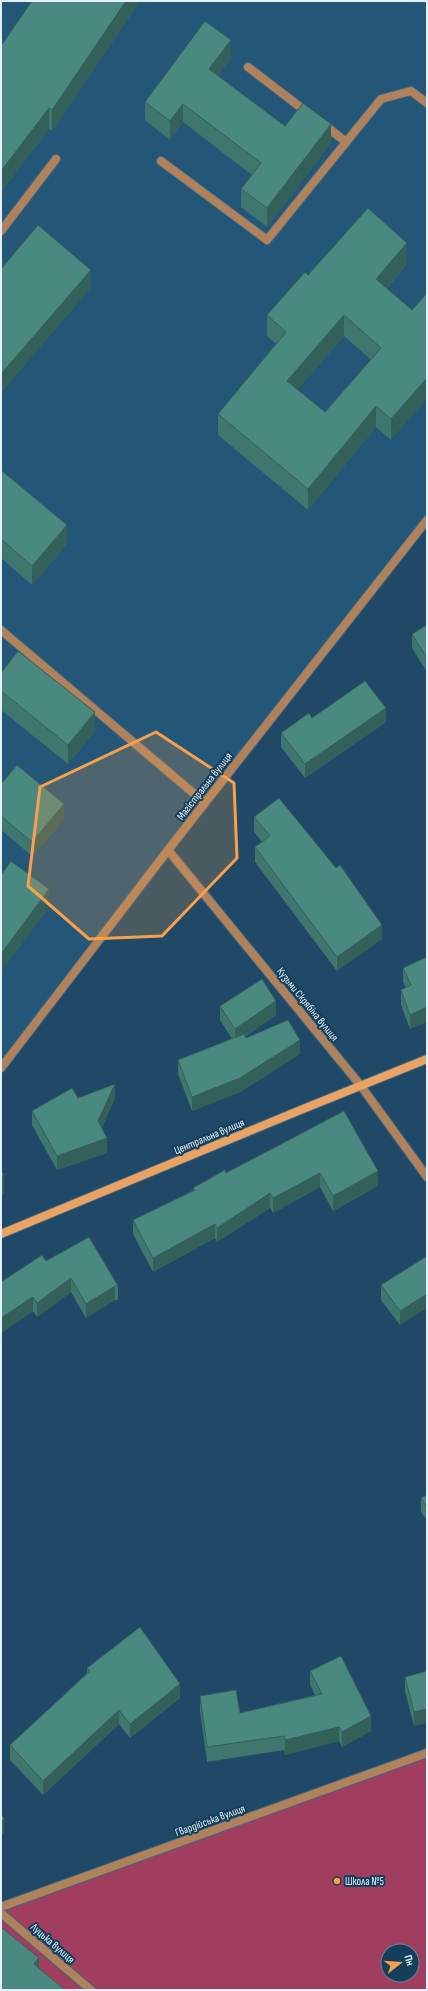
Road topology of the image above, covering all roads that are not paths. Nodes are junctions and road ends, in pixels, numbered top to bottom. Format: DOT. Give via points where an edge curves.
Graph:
graph roads {
  1 [pos="248,67"];
  2 [pos="427,104"];
  3 [pos="346,142"];
  4 [pos="56,160"];
  5 [pos="161,161"];
  6 [pos="1,231"];
  7 [pos="427,520"];
  8 [pos="1,630"];
  9 [pos="204,803"];
  10 [pos="168,850"];
  11 [pos="427,1059"];
  12 [pos="1,1068"];
  13 [pos="360,1086"];
  14 [pos="427,1176"];
  15 [pos="1,1234"];
  16 [pos="427,1753"];
  17 [pos="1,1907"];
  18 [pos="1,1913"];
  19 [pos="91,1990"];
  1 -- 3 [label="street"];
  2 -- 3 [label="street" via="412,91 381,99"];
  3 -- 5 [label="street" via="267,240"];
  4 -- 6 [label="street"];
  7 -- 9 [label="street, Магістральна вулиця"];
  8 -- 9 [label="street"];
  9 -- 10 [label="street, Магістральна вулиця"];
  10 -- 12 [label="street, Магістральна вулиця"];
  10 -- 13 [label="street, Кузьми Скрябіна вулиця"];
  11 -- 13 [label="main road, Центральна вулиця"];
  13 -- 14 [label="street, Кузьми Скрябіна вулиця"];
  13 -- 15 [label="main road, Центральна вулиця"];
  16 -- 17 [label="street, Гвардійська вулиця"];
  18 -- 19 [label="street, Луцька вулиця"];
}
